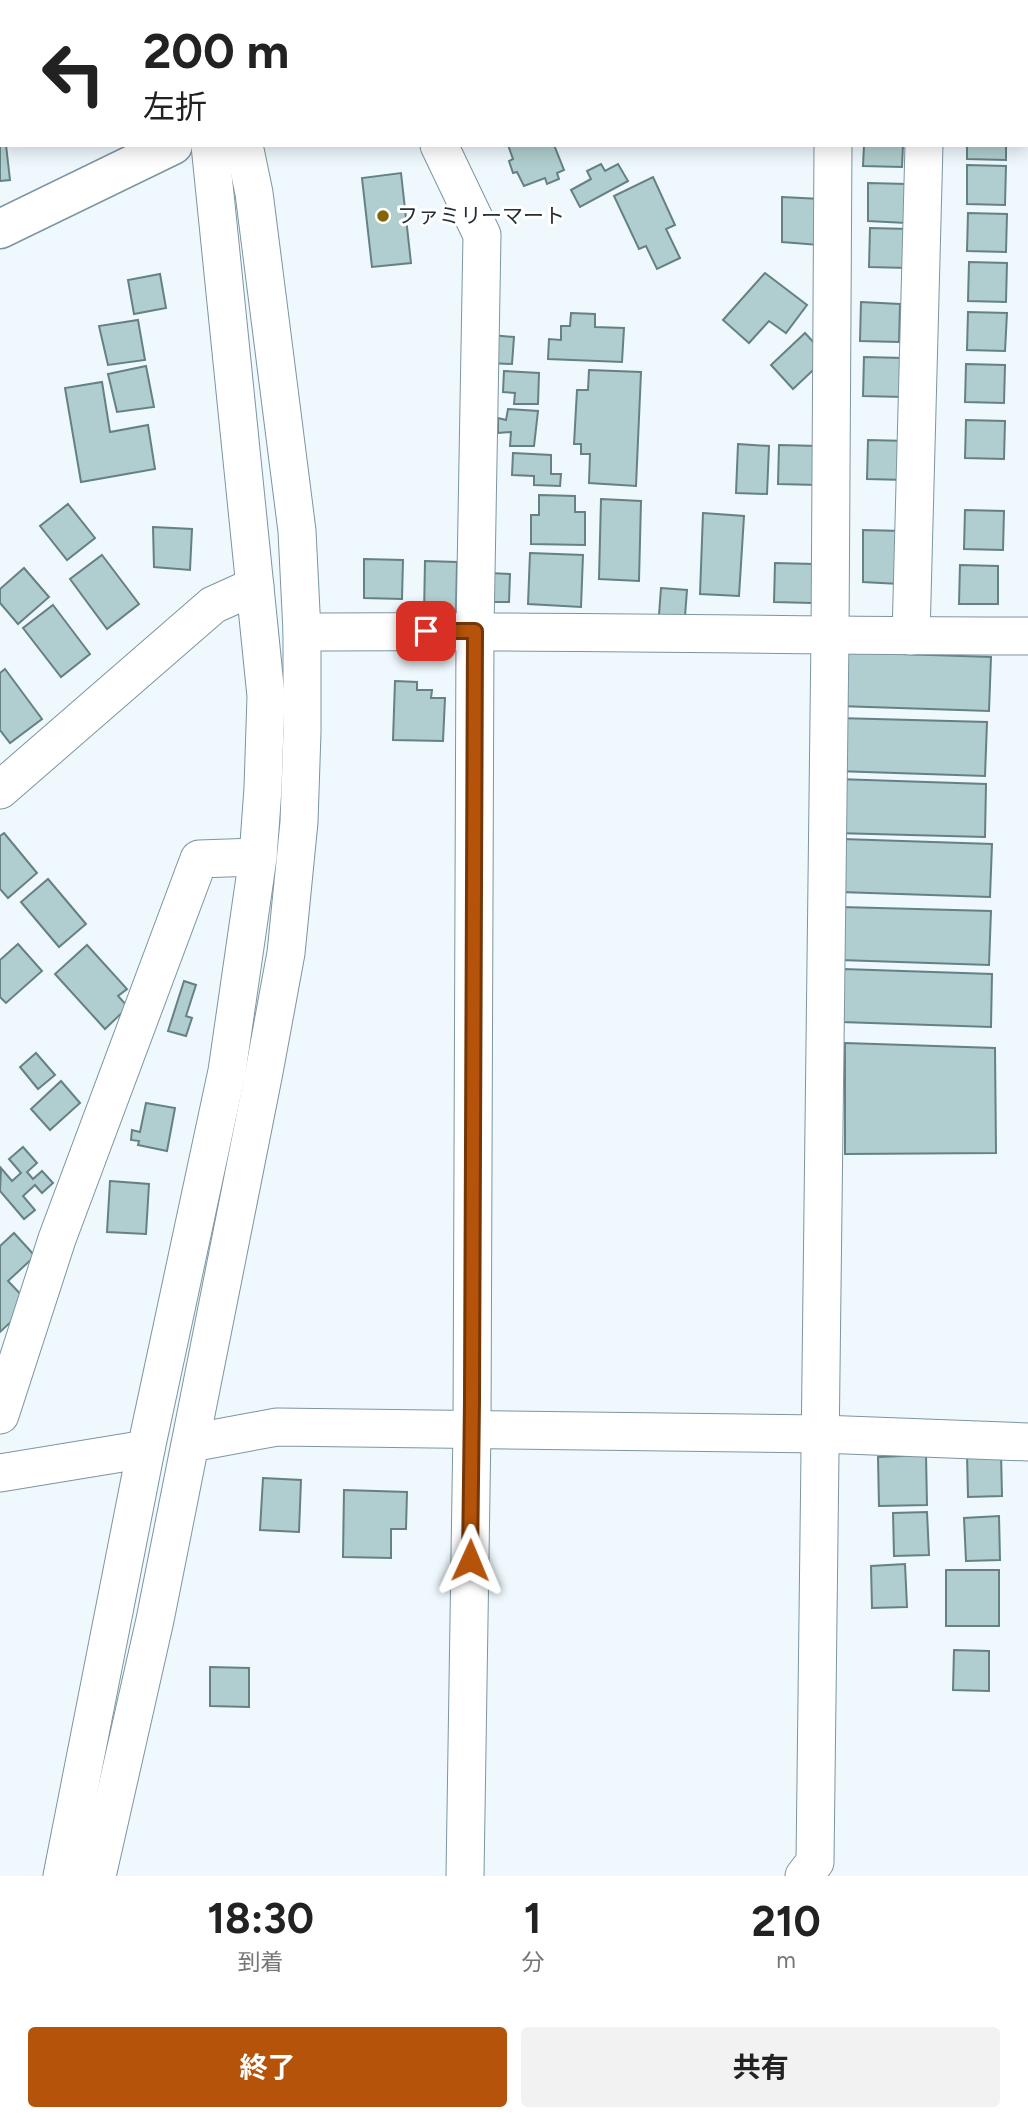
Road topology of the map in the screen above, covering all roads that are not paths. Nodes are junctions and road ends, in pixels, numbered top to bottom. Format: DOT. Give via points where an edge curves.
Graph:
graph roads {
  1 [pos="169,147"];
  2 [pos="210,147"];
  3 [pos="244,147"];
  4 [pos="440,147"];
  5 [pos="833,147"];
  6 [pos="923,147"];
  7 [pos="0,229"];
  8 [pos="256,586"];
  9 [pos="475,631"];
  10 [pos="302,632"];
  11 [pos="831,636"];
  12 [pos="912,636"];
  13 [pos="1028,636"];
  14 [pos="0,790"];
  15 [pos="258,858"];
  16 [pos="0,1415"];
  17 [pos="472,1428"];
  18 [pos="821,1434"];
  19 [pos="1028,1442"];
  20 [pos="191,1443"];
  21 [pos="146,1449"];
  22 [pos="0,1472"];
  23 [pos="62,1876"];
  24 [pos="97,1876"];
  25 [pos="464,1876"];
  26 [pos="804,1876"];
  1 -- 7 [label="main road"];
  2 -- 8 [label="street"];
  3 -- 10 [label="street" via="297,531"];
  4 -- 9 [label="street" via="482,235"];
  5 -- 11 [label="street"];
  6 -- 12 [label="street"];
  8 -- 14 [label="street" via="213,605"];
  8 -- 15 [label="street" via="265,696"];
  9 -- 10 [label="street"];
  9 -- 11 [label="street"];
  9 -- 17 [label="street"];
  10 -- 20 [label="street" via="299,821 286,953"];
  11 -- 12 [label="street"];
  11 -- 18 [label="street"];
  12 -- 13 [label="street"];
  15 -- 16 [label="street" via="200,859 57,1239"];
  15 -- 21 [label="street" via="227,1071"];
  17 -- 18 [label="street"];
  17 -- 20 [label="street" via="277,1427"];
  17 -- 25 [label="street"];
  18 -- 19 [label="street"];
  18 -- 26 [label="street" via="815,1862"];
  20 -- 24 [label="street"];
  21 -- 22 [label="street"];
  21 -- 23 [label="street"];
}
